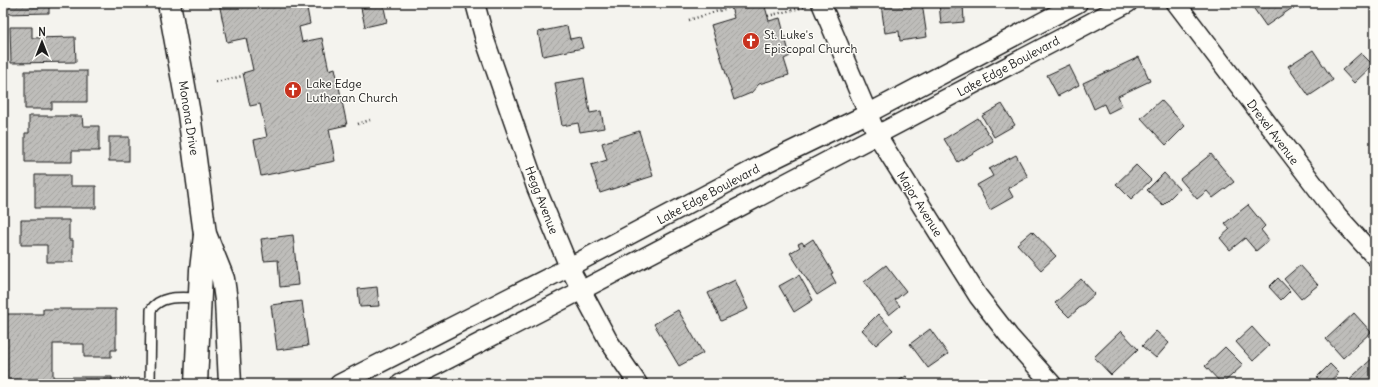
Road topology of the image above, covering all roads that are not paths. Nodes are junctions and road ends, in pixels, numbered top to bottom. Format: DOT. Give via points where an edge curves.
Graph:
graph roads {
  1 [pos="170,3"];
  2 [pos="475,3"];
  3 [pos="1078,3"];
  4 [pos="1128,3"];
  5 [pos="1176,3"];
  6 [pos="816,4"];
  7 [pos="867,114"];
  8 [pos="877,135"];
  9 [pos="205,234"];
  10 [pos="1375,257"];
  11 [pos="569,267"];
  12 [pos="582,290"];
  13 [pos="199,298"];
  14 [pos="231,381"];
  15 [pos="150,384"];
  16 [pos="196,384"];
  17 [pos="339,384"];
  18 [pos="400,384"];
  19 [pos="638,384"];
  20 [pos="1052,384"];
  1 -- 9 [label="street, Monona Drive" via="189,114"];
  2 -- 11 [label="street, Hegg Avenue" via="485,40 536,187"];
  3 -- 7 [label="street, Lake Edge Boulevard"];
  4 -- 8 [label="street, Lake Edge Boulevard"];
  5 -- 10 [label="street, Drexel Avenue" via="1338,216"];
  6 -- 7 [label="street, Major Avenue"];
  7 -- 8 [label="street, Major Avenue"];
  7 -- 11 [label="street, Lake Edge Boulevard" via="758,167"];
  8 -- 12 [label="street, Lake Edge Boulevard"];
  8 -- 20 [label="street, Major Avenue" via="978,296 1009,336"];
  9 -- 13 [label="street, Monona Drive"];
  9 -- 14 [label="street, Monona Drive" via="223,279"];
  11 -- 12 [label="street, Hegg Avenue"];
  11 -- 17 [label="street, Lake Edge Boulevard"];
  12 -- 18 [label="street, Lake Edge Boulevard"];
  12 -- 19 [label="street, Hegg Avenue" via="608,340"];
  13 -- 15 [label="lane" via="168,299 158,302 151,310"];
  13 -- 16 [label="street, Monona Drive"];
}
